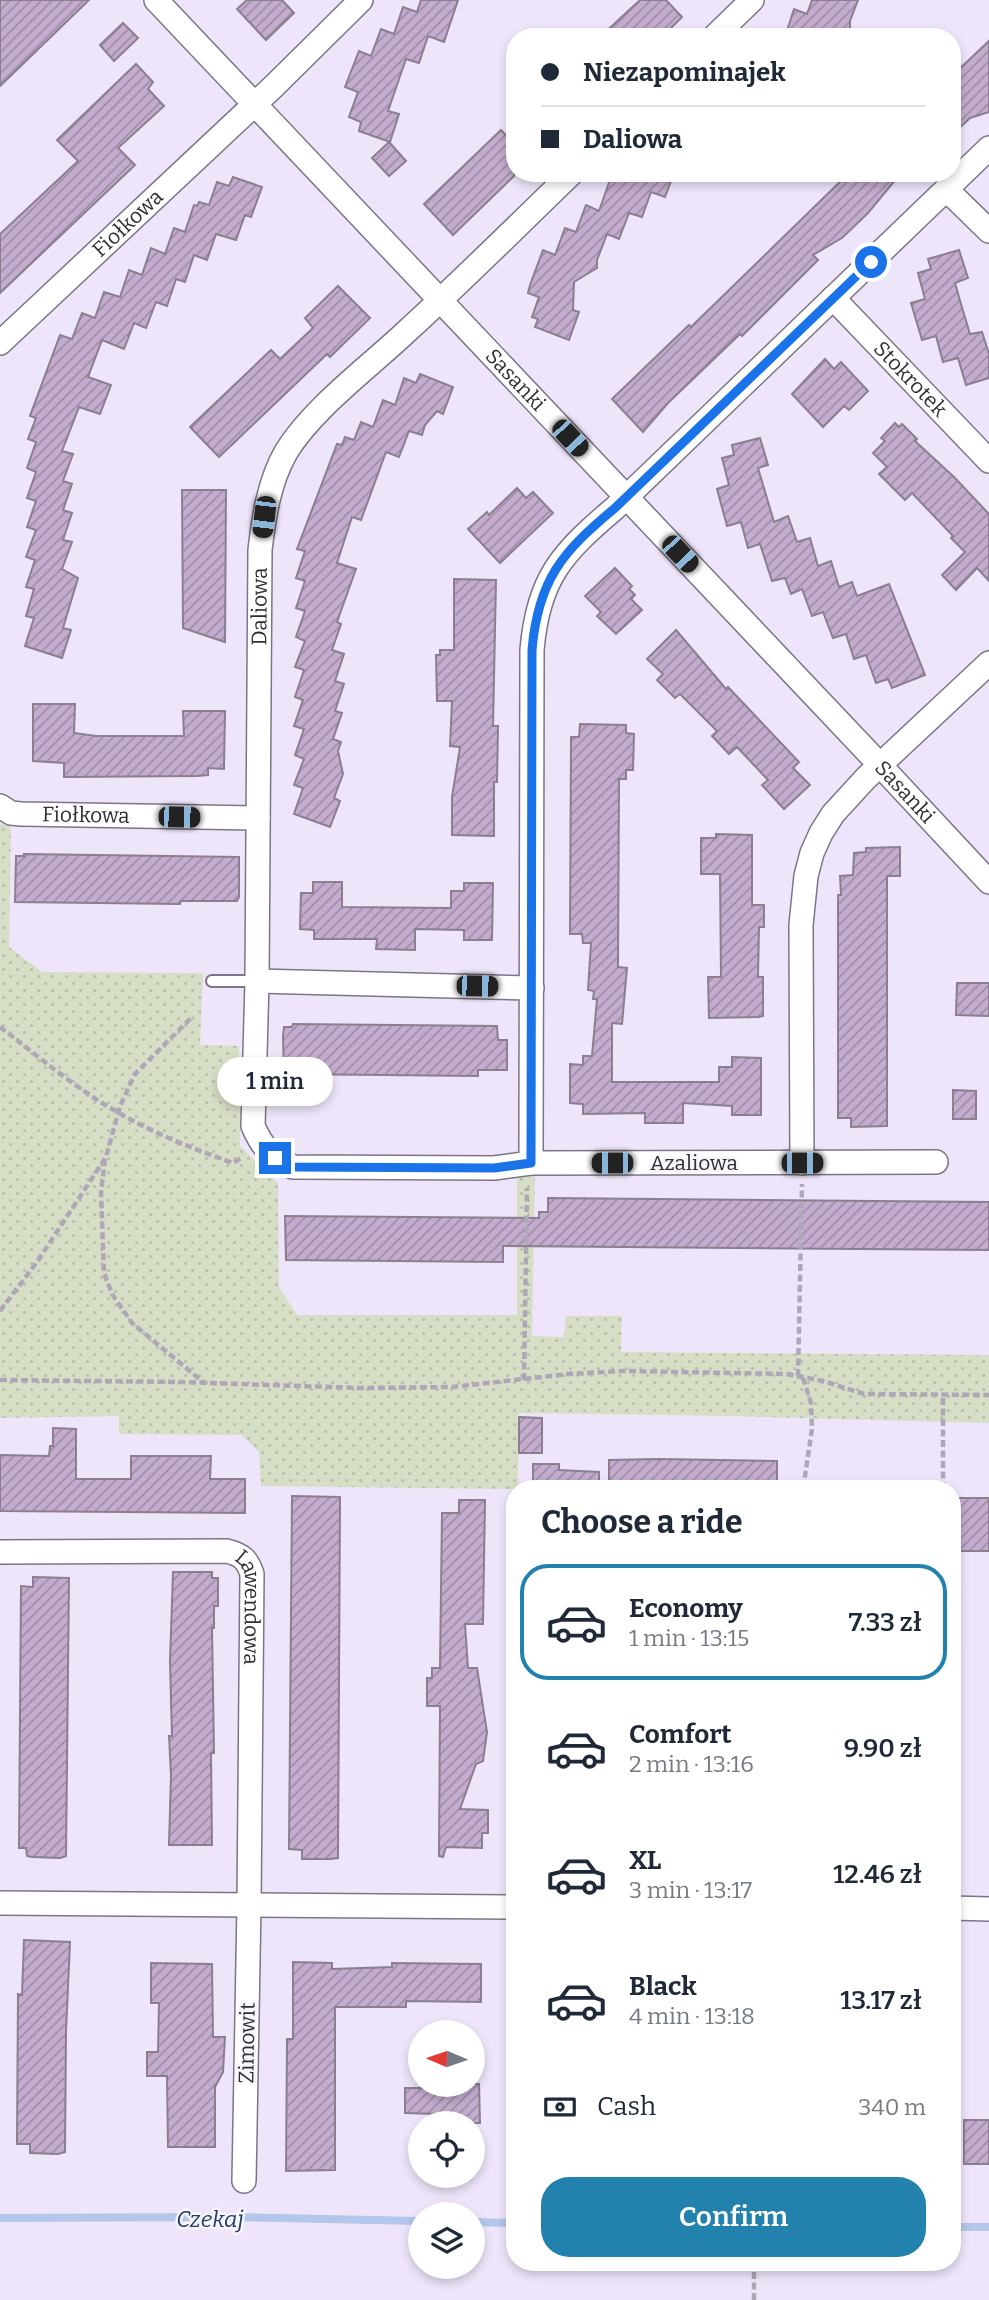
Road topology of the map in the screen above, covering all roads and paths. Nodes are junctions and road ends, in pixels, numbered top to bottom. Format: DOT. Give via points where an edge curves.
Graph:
graph roads {
  1 [pos="156,0"];
  2 [pos="361,0"];
  3 [pos="752,0"];
  4 [pos="723,28"];
  5 [pos="254,104"];
  6 [pos="989,148"];
  7 [pos="961,176"];
  8 [pos="563,182"];
  9 [pos="955,182"];
  10 [pos="947,190"];
  11 [pos="989,232"];
  12 [pos="833,298"];
  13 [pos="441,300"];
  14 [pos="0,343"];
  15 [pos="989,461"];
  16 [pos="626,496"];
  17 [pos="989,663"];
  18 [pos="879,764"];
  19 [pos="0,806"];
  20 [pos="258,818"];
  21 [pos="989,882"];
  22 [pos="212,981"];
  23 [pos="257,981"];
  24 [pos="532,988"];
  25 [pos="193,1016"];
  26 [pos="0,1027"];
  27 [pos="118,1113"];
  28 [pos="261,1144"];
  29 [pos="106,1157"];
  30 [pos="936,1162"];
  31 [pos="531,1163"];
  32 [pos="802,1163"];
  33 [pos="0,1311"];
  34 [pos="800,1377"];
  35 [pos="0,1380"];
  36 [pos="524,1380"];
  37 [pos="204,1383"];
  38 [pos="943,1394"];
  39 [pos="989,1395"];
  40 [pos="804,1480"];
  41 [pos="943,1480"];
  42 [pos="0,1552"];
  43 [pos="0,1903"];
  44 [pos="249,1905"];
  45 [pos="506,1907"];
  46 [pos="961,1908"];
  47 [pos="989,1909"];
  48 [pos="244,2181"];
  49 [pos="754,2271"];
  50 [pos="754,2300"];
  1 -- 5 [label="street, Sasanki"];
  2 -- 5 [label="street, Fiołkowa"];
  3 -- 4 [label="street"];
  5 -- 13 [label="street, Sasanki"];
  5 -- 14 [label="street, Fiołkowa"];
  6 -- 7 [label="street"];
  8 -- 13 [label="street, Daliowa"];
  9 -- 10 [label="street"];
  10 -- 11 [label="street"];
  10 -- 12 [label="street"];
  12 -- 15 [label="street, Stokrotek"];
  12 -- 16 [label="street"];
  13 -- 16 [label="street, Sasanki"];
  13 -- 20 [label="street, Daliowa" via="304,425 273,481 260,550"];
  16 -- 18 [label="street, Sasanki"];
  16 -- 24 [label="street" via="561,559 540,600 534,626"];
  17 -- 18 [label="street"];
  18 -- 21 [label="street, Sasanki"];
  18 -- 32 [label="street" via="827,823 806,876 801,925"];
  19 -- 20 [label="street, Fiołkowa" via="21,814"];
  20 -- 23 [label="street, Daliowa"];
  22 -- 23 [label="lane"];
  23 -- 24 [label="street"];
  23 -- 28 [label="street, Daliowa" via="253,1126"];
  24 -- 31 [label="street"];
  25 -- 27 [label="path" via="135,1074"];
  26 -- 27 [label="path"];
  27 -- 28 [label="path" via="233,1163"];
  27 -- 29 [label="path"];
  28 -- 31 [label="street" via="293,1167 494,1168"];
  29 -- 33 [label="path"];
  29 -- 37 [label="path" via="101,1193 104,1273 112,1294 132,1323"];
  30 -- 32 [label="street, Azaliowa"];
  31 -- 32 [label="street, Azaliowa"];
  31 -- 36 [label="path"];
  32 -- 34 [label="path"];
  34 -- 36 [label="path" via="623,1371"];
  34 -- 38 [label="path" via="864,1394"];
  34 -- 40 [label="path" via="811,1403"];
  35 -- 37 [label="path"];
  36 -- 37 [label="path" via="452,1387 359,1388"];
  38 -- 39 [label="path"];
  38 -- 41 [label="path"];
  42 -- 44 [label="street, Lawendowa" via="227,1551 248,1561 252,1573"];
  43 -- 44 [label="street"];
  44 -- 45 [label="street"];
  44 -- 48 [label="street, Zimowit"];
  46 -- 47 [label="street"];
  49 -- 50 [label="path"];
}
